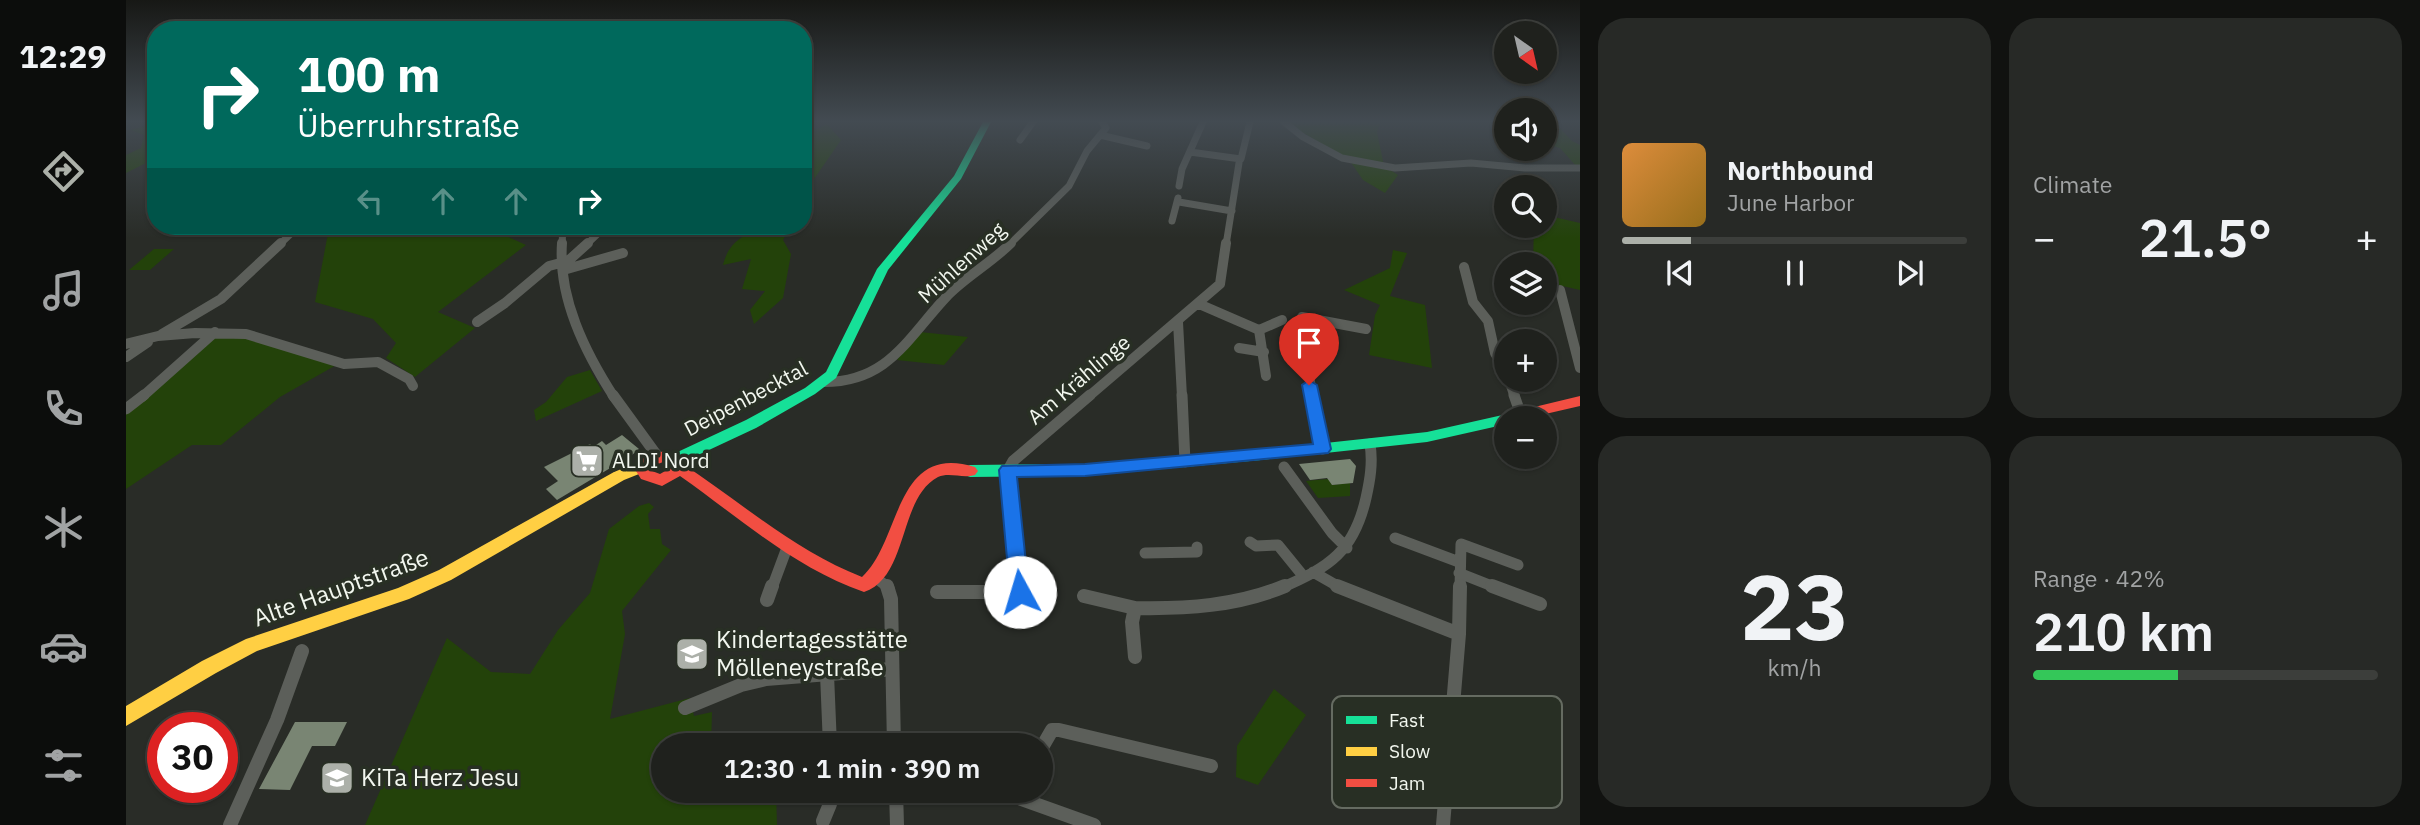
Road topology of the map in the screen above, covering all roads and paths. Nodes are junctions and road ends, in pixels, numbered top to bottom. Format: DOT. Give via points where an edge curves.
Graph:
graph roads {
  1 [pos="967,160"];
  2 [pos="1082,160"];
  3 [pos="1186,160"];
  4 [pos="1355,160"];
  5 [pos="1239,163"];
  6 [pos="1580,168"];
  7 [pos="1179,186"];
  8 [pos="1232,211"];
  9 [pos="1172,221"];
  10 [pos="289,235"];
  11 [pos="562,235"];
  12 [pos="596,235"];
  13 [pos="617,258"];
  14 [pos="1464,267"];
  15 [pos="560,268"];
  16 [pos="1560,290"];
  17 [pos="1199,304"];
  18 [pos="1282,320"];
  19 [pos="477,322"];
  20 [pos="1178,322"];
  21 [pos="1366,329"];
  22 [pos="1259,330"];
  23 [pos="215,332"];
  24 [pos="159,336"];
  25 [pos="126,344"];
  26 [pos="1239,348"];
  27 [pos="1494,348"];
  28 [pos="1264,352"];
  29 [pos="126,357"];
  30 [pos="1580,368"];
  31 [pos="1266,376"];
  32 [pos="824,382"];
  33 [pos="414,386"];
  34 [pos="1580,401"];
  35 [pos="1557,406"];
  36 [pos="126,409"];
  37 [pos="1494,422"];
  38 [pos="1370,444"];
  39 [pos="1322,449"];
  40 [pos="658,457"];
  41 [pos="1185,462"];
  42 [pos="1284,467"];
  43 [pos="673,468"];
  44 [pos="1008,470"];
  45 [pos="645,471"];
  46 [pos="1395,537"];
  47 [pos="1250,542"];
  48 [pos="788,545"];
  49 [pos="1197,547"];
  50 [pos="1347,548"];
  51 [pos="1145,553"];
  52 [pos="1518,565"];
  53 [pos="1459,567"];
  54 [pos="1309,575"];
  55 [pos="876,578"];
  56 [pos="937,592"];
  57 [pos="1020,592"];
  58 [pos="1049,592"];
  59 [pos="1084,596"];
  60 [pos="767,600"];
  61 [pos="1540,604"];
  62 [pos="1135,608"];
  63 [pos="1459,634"];
  64 [pos="302,651"];
  65 [pos="1135,657"];
  66 [pos="892,669"];
  67 [pos="827,674"];
  68 [pos="1454,696"];
  69 [pos="685,708"];
  70 [pos="126,717"];
  71 [pos="829,733"];
  72 [pos="894,733"];
  73 [pos="1050,733"];
  74 [pos="1211,766"];
  75 [pos="830,803"];
  76 [pos="896,803"];
  77 [pos="1042,803"];
  78 [pos="823,821"];
  79 [pos="230,825"];
  80 [pos="897,825"];
  81 [pos="1094,825"];
  1 -- 32 [label="main road, Deipenbecktal" via="883,269"];
  2 -- 32 [label="street, Mühlenweg" via="1069,186 993,261 950,293 891,361 868,375"];
  3 -- 7 [label="street"];
  4 -- 6 [label="street" via="1409,170 1478,163"];
  5 -- 8 [label="street, Am Krählinge"];
  8 -- 9 [label="street" via="1178,200"];
  8 -- 17 [label="street, Am Krählinge" via="1220,285"];
  10 -- 24 [label="street" via="221,299"];
  11 -- 15 [label="street"];
  12 -- 15 [label="street"];
  13 -- 15 [label="street"];
  14 -- 27 [label="street" via="1473,302 1488,321"];
  15 -- 19 [label="street" via="541,272"];
  15 -- 40 [label="street" via="575,325 597,369"];
  16 -- 30 [label="street"];
  17 -- 20 [label="street, Am Krählinge"];
  17 -- 22 [label="street"];
  18 -- 22 [label="street"];
  20 -- 41 [label="street"];
  20 -- 44 [label="street, Am Krählinge" via="1013,461"];
  21 -- 39 [label="street" via="1302,317"];
  22 -- 28 [label="street"];
  23 -- 24 [label="street"];
  23 -- 33 [label="street" via="265,338 344,364 378,362"];
  23 -- 36 [label="street" via="158,386"];
  24 -- 25 [label="street"];
  24 -- 29 [label="street"];
  26 -- 28 [label="street"];
  28 -- 31 [label="street"];
  32 -- 43 [label="main road, Deipenbecktal"];
  34 -- 35 [label="main road"];
  37 -- 38 [label="main road"];
  38 -- 39 [label="main road"];
  38 -- 50 [label="street" via="1371,474 1362,514"];
  39 -- 41 [label="main road"];
  40 -- 43 [label="main road"];
  40 -- 45 [label="main road"];
  41 -- 44 [label="main road"];
  42 -- 50 [label="street"];
  43 -- 45 [label="main road" via="656,480"];
  43 -- 48 [label="main road"];
  44 -- 55 [label="main road" via="929,474 897,528"];
  44 -- 57 [label="street"];
  45 -- 70 [label="main road, Alte Hauptstraße" via="608,483 403,594 252,645"];
  46 -- 53 [label="street"];
  47 -- 54 [label="street" via="1278,545"];
  48 -- 55 [label="main road" via="864,585"];
  48 -- 60 [label="street"];
  49 -- 51 [label="street" via="1197,552 1188,554"];
  50 -- 54 [label="street"];
  52 -- 53 [label="street" via="1461,544"];
  53 -- 61 [label="street"];
  53 -- 63 [label="street"];
  54 -- 62 [label="street" via="1263,595 1209,607"];
  54 -- 63 [label="street"];
  55 -- 66 [label="street" via="890,592"];
  56 -- 57 [label="street"];
  57 -- 58 [label="street"];
  59 -- 62 [label="street"];
  62 -- 65 [label="street"];
  63 -- 68 [label="street"];
  64 -- 79 [label="street"];
  66 -- 67 [label="street"];
  66 -- 72 [label="street"];
  67 -- 69 [label="street" via="766,679"];
  67 -- 71 [label="street"];
  73 -- 74 [label="street" via="1069,730"];
  75 -- 78 [label="street"];
  76 -- 80 [label="street"];
  77 -- 81 [label="street"];
}
